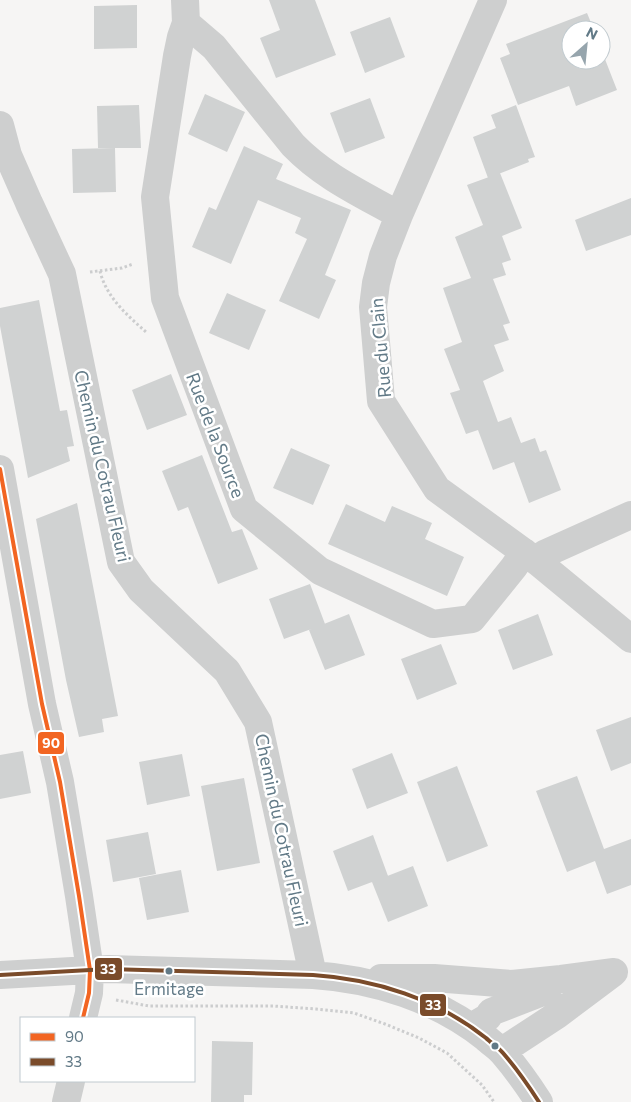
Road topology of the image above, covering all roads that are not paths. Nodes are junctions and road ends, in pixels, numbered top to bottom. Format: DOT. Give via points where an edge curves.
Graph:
graph roads {
  1 [pos="494,0"];
  2 [pos="185,11"];
  3 [pos="0,125"];
  4 [pos="399,215"];
  5 [pos="0,469"];
  6 [pos="631,515"];
  7 [pos="532,558"];
  8 [pos="631,639"];
  9 [pos="622,969"];
  10 [pos="313,974"];
  11 [pos="0,975"];
  12 [pos="342,977"];
  13 [pos="87,994"];
  14 [pos="472,1027"];
  15 [pos="502,1051"];
  16 [pos="71,1082"];
  17 [pos="66,1102"];
  18 [pos="539,1102"];
  1 -- 4 [label="street, Rue du Clain"];
  2 -- 4 [label="street" via="292,145 334,180"];
  2 -- 7 [label="street, Rue de la Source" via="155,197 165,298 244,509 320,571 433,624 472,619 514,567"];
  3 -- 10 [label="street, Chemin du Cotrau Fleuri" via="8,155 62,274 122,562 141,590 227,671 258,722"];
  4 -- 7 [label="street, Rue du Clain" via="383,256 372,307 381,401 438,489"];
  5 -- 13 [label="street" via="79,896"];
  6 -- 7 [label="street, Rue de la Source"];
  7 -- 8 [label="street, Rue du Clain"];
  9 -- 12 [label="street" via="512,984 434,978"];
  9 -- 14 [label="street" via="553,988 491,1012"];
  9 -- 15 [label="street"];
  10 -- 12 [label="street"];
  10 -- 13 [label="street" via="108,969"];
  11 -- 13 [label="street"];
  12 -- 14 [label="street" via="399,991"];
  14 -- 15 [label="street"];
  15 -- 18 [label="street"];
  16 -- 17 [label="street"];
}
